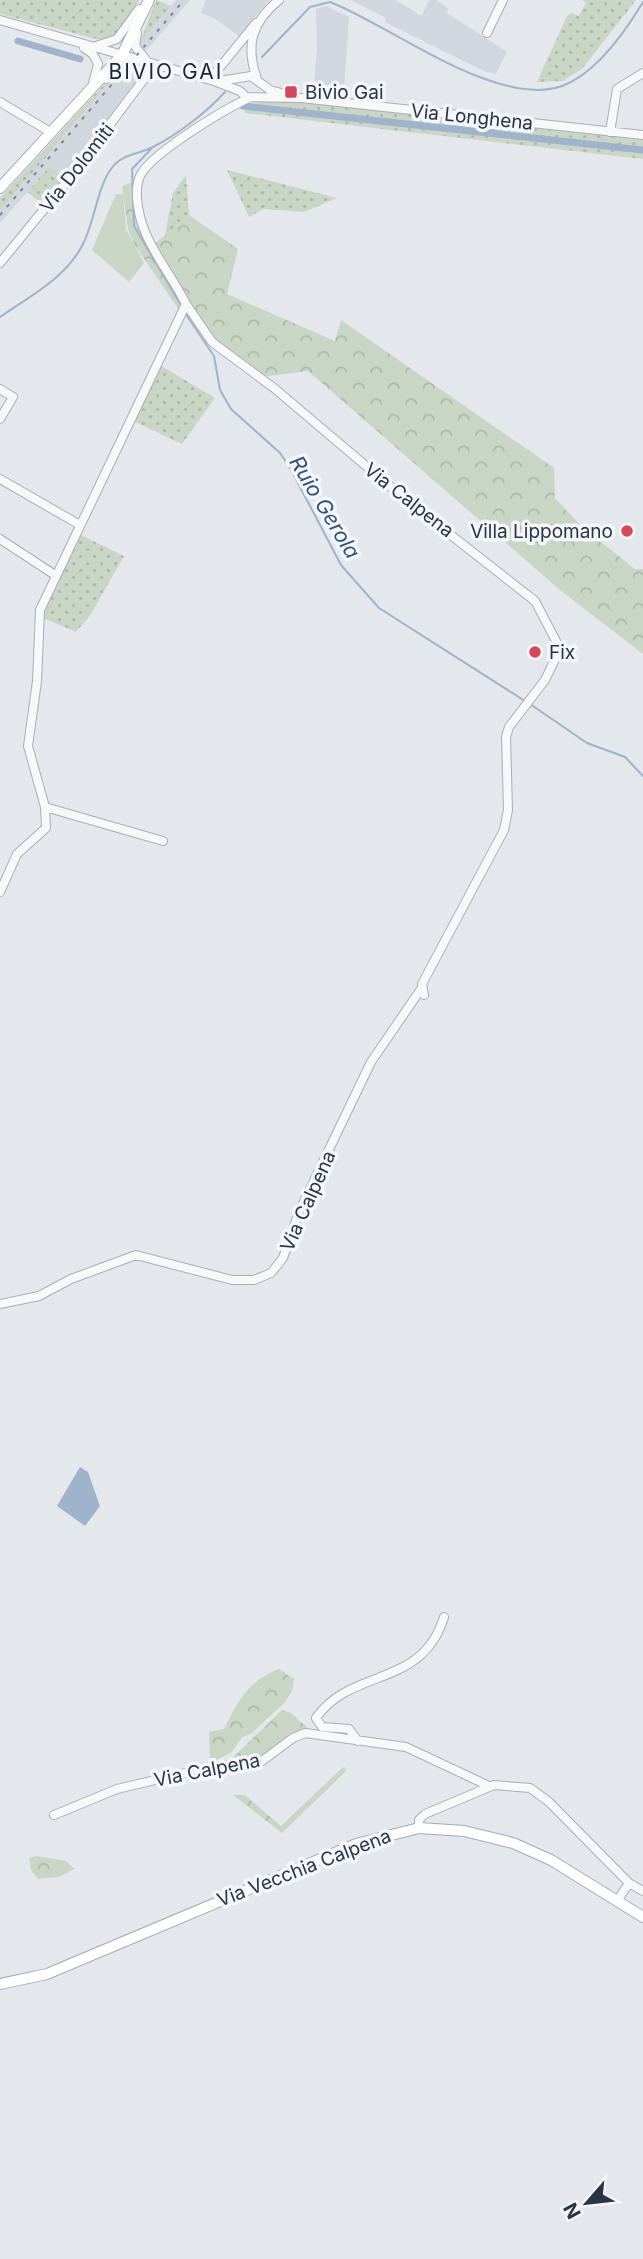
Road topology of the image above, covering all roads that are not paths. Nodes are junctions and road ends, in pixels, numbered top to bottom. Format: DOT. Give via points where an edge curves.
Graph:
graph roads {
  1 [pos="279,0"];
  2 [pos="503,0"];
  3 [pos="144,5"];
  4 [pos="259,19"];
  5 [pos="0,20"];
  6 [pos="487,33"];
  7 [pos="72,42"];
  8 [pos="91,46"];
  9 [pos="119,54"];
  10 [pos="251,56"];
  11 [pos="149,67"];
  12 [pos="643,73"];
  13 [pos="215,76"];
  14 [pos="243,78"];
  15 [pos="258,80"];
  16 [pos="93,83"];
  17 [pos="247,95"];
  18 [pos="301,99"];
  19 [pos="0,102"];
  20 [pos="66,118"];
  21 [pos="51,132"];
  22 [pos="610,132"];
  23 [pos="643,135"];
  24 [pos="0,188"];
  25 [pos="0,263"];
  26 [pos="184,307"];
  27 [pos="0,389"];
  28 [pos="0,419"];
  29 [pos="0,479"];
  30 [pos="80,525"];
  31 [pos="0,539"];
  32 [pos="55,575"];
  33 [pos="46,807"];
  34 [pos="163,841"];
  35 [pos="0,891"];
  36 [pos="0,1304"];
  37 [pos="444,1617"];
  38 [pos="358,1738"];
  39 [pos="489,1786"];
  40 [pos="54,1815"];
  41 [pos="419,1828"];
  42 [pos="629,1883"];
  43 [pos="643,1891"];
  44 [pos="617,1901"];
  45 [pos="643,1917"];
  46 [pos="0,1984"];
  1 -- 4 [label="street"];
  2 -- 6 [label="street"];
  3 -- 8 [label="street" via="114,41"];
  3 -- 9 [label="main road"];
  3 -- 11 [label="street" via="134,43"];
  4 -- 10 [label="street"];
  4 -- 13 [label="street"];
  5 -- 7 [label="street"];
  7 -- 8 [label="street"];
  7 -- 16 [label="street" via="95,57 98,71"];
  8 -- 9 [label="street"];
  9 -- 11 [label="street"];
  9 -- 16 [label="main road"];
  9 -- 20 [label="main road"];
  10 -- 14 [label="street"];
  10 -- 15 [label="street"];
  11 -- 13 [label="street, Via Longhena"];
  11 -- 20 [label="street" via="117,70"];
  11 -- 25 [label="street, Via Dolomiti" via="72,176"];
  12 -- 22 [label="street" via="616,91"];
  13 -- 14 [label="street, Via Longhena"];
  13 -- 17 [label="street, Via Longhena"];
  14 -- 15 [label="street, Via Longhena"];
  14 -- 17 [label="street"];
  15 -- 17 [label="street" via="261,88"];
  15 -- 18 [label="street, Via Longhena" via="273,91"];
  16 -- 21 [label="main road"];
  17 -- 18 [label="street, Via Longhena"];
  17 -- 26 [label="street, Via Calpena" via="155,157 139,179 138,204 145,233"];
  18 -- 22 [label="street, Via Longhena"];
  19 -- 21 [label="street"];
  20 -- 21 [label="main road"];
  21 -- 24 [label="main road"];
  22 -- 23 [label="street, Via Longhena"];
  26 -- 30 [label="street"];
  26 -- 36 [label="street, Via Calpena" via="212,342 535,601 558,653 509,727 508,810 503,830 422,992 371,1062 299,1212 283,1258 271,1273 254,1280 232,1280 136,1255 39,1296"];
  27 -- 28 [label="street" via="13,397"];
  29 -- 30 [label="street"];
  30 -- 32 [label="street"];
  31 -- 32 [label="street"];
  32 -- 33 [label="street" via="39,616 29,736 30,756"];
  33 -- 34 [label="street"];
  33 -- 35 [label="street" via="44,833 17,854"];
  37 -- 38 [label="street, Via Calpena" via="426,1649 408,1667 344,1694 316,1718 322,1727 349,1729"];
  38 -- 39 [label="street, Via Calpena" via="406,1747"];
  38 -- 40 [label="street, Via Calpena" via="302,1734 262,1761 206,1768 117,1789"];
  39 -- 41 [label="street, Via Calpena" via="425,1814"];
  39 -- 42 [label="street, Via Calpena" via="513,1784 537,1791"];
  41 -- 44 [label="main road, Via Vecchia Calpena" via="464,1831 513,1843 551,1860"];
  41 -- 46 [label="main road, Via Vecchia Calpena" via="356,1844 47,1973"];
  42 -- 43 [label="street, Via Calpena"];
  42 -- 44 [label="street"];
  44 -- 45 [label="main road, Via Vecchia Calpena"];
}
